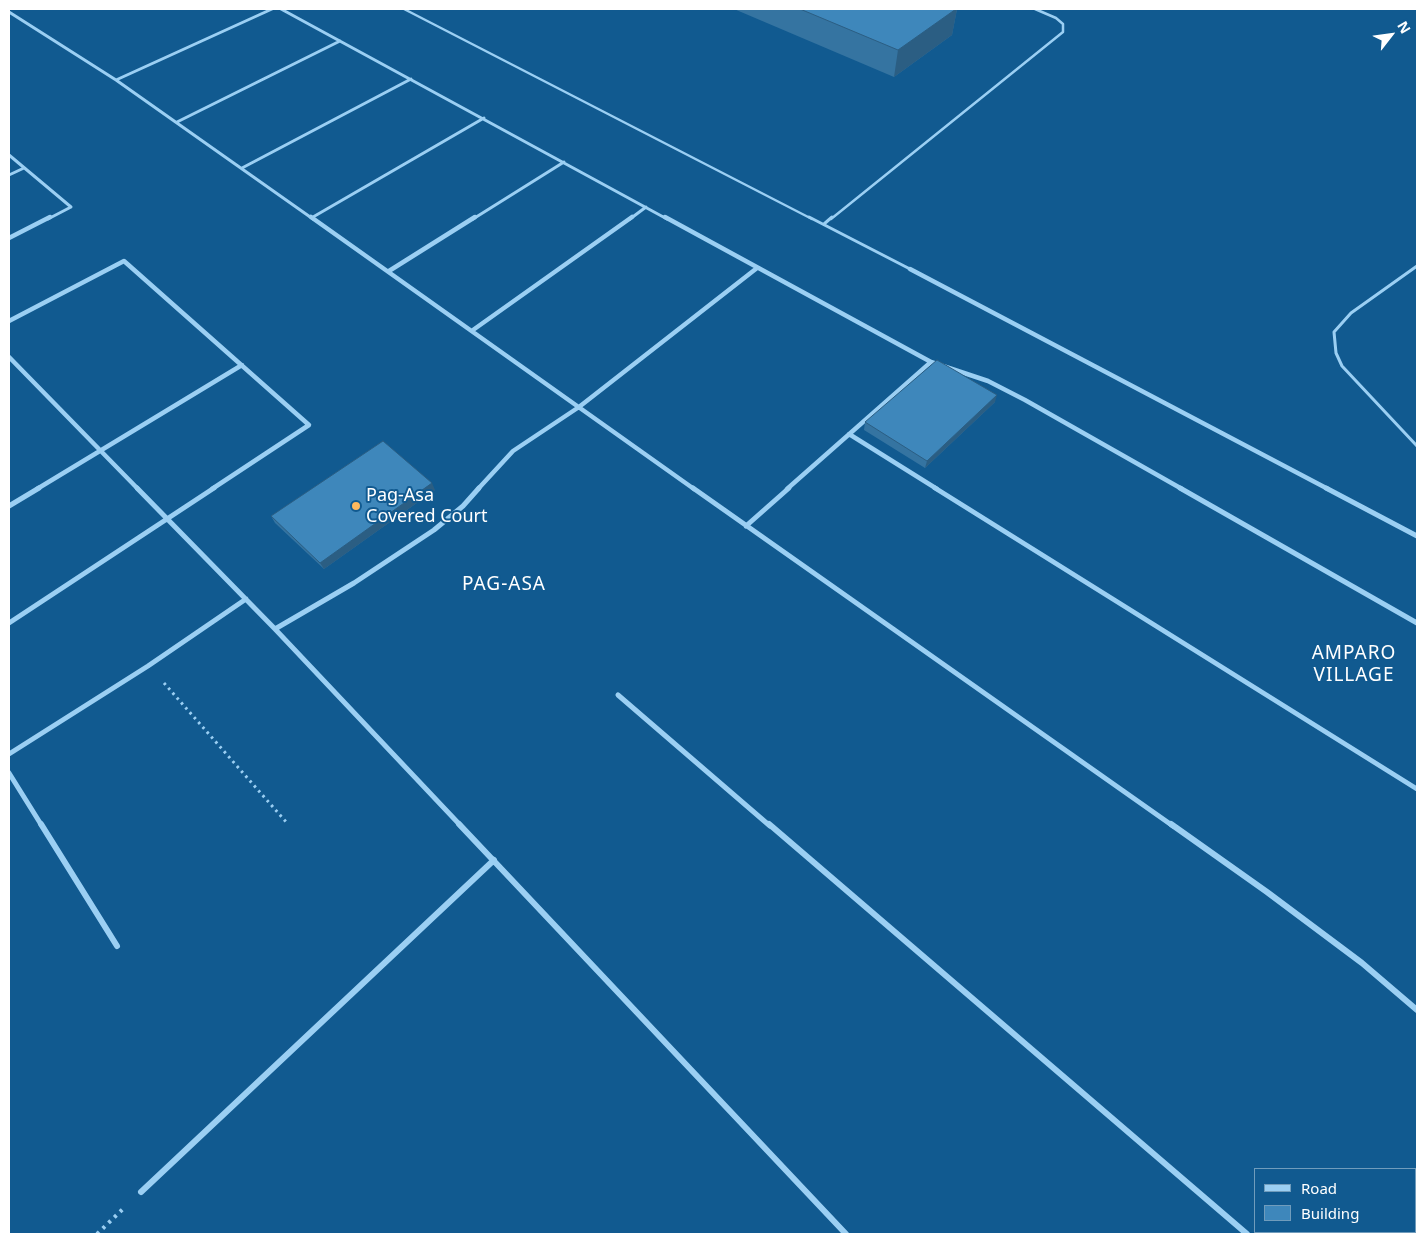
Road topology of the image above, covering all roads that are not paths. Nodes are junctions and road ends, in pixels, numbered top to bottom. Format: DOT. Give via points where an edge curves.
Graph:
graph roads {
  1 [pos="272,9"];
  2 [pos="282,9"];
  3 [pos="404,9"];
  4 [pos="1035,9"];
  5 [pos="9,12"];
  6 [pos="340,41"];
  7 [pos="411,79"];
  8 [pos="116,80"];
  9 [pos="484,118"];
  10 [pos="177,122"];
  11 [pos="9,155"];
  12 [pos="564,162"];
  13 [pos="24,168"];
  14 [pos="242,168"];
  15 [pos="9,175"];
  16 [pos="646,207"];
  17 [pos="313,217"];
  18 [pos="824,224"];
  19 [pos="9,238"];
  20 [pos="1417,266"];
  21 [pos="757,268"];
  22 [pos="910,269"];
  23 [pos="389,271"];
  24 [pos="9,321"];
  25 [pos="472,330"];
  26 [pos="9,357"];
  27 [pos="931,362"];
  28 [pos="242,365"];
  29 [pos="580,407"];
  30 [pos="849,434"];
  31 [pos="1417,446"];
  32 [pos="102,450"];
  33 [pos="9,506"];
  34 [pos="168,517"];
  35 [pos="746,526"];
  36 [pos="1417,536"];
  37 [pos="246,599"];
  38 [pos="9,623"];
  39 [pos="1417,623"];
  40 [pos="275,629"];
  41 [pos="618,694"];
  42 [pos="9,754"];
  43 [pos="9,773"];
  44 [pos="1417,789"];
  45 [pos="494,860"];
  46 [pos="117,946"];
  47 [pos="1417,1010"];
  48 [pos="141,1192"];
  49 [pos="846,1234"];
  50 [pos="1247,1234"];
  1 -- 8 [label="street"];
  2 -- 6 [label="street"];
  3 -- 18 [label="lane"];
  4 -- 18 [label="lane" via="1056,18 1063,24 1062,32"];
  5 -- 8 [label="street"];
  6 -- 7 [label="street"];
  6 -- 10 [label="street"];
  7 -- 9 [label="street"];
  7 -- 14 [label="street"];
  8 -- 10 [label="street"];
  9 -- 12 [label="street"];
  9 -- 17 [label="street"];
  10 -- 14 [label="street"];
  11 -- 13 [label="street"];
  12 -- 16 [label="street"];
  12 -- 23 [label="street"];
  13 -- 15 [label="street"];
  13 -- 19 [label="street" via="71,207"];
  14 -- 17 [label="street"];
  16 -- 21 [label="street"];
  16 -- 25 [label="street"];
  17 -- 23 [label="street"];
  18 -- 22 [label="lane"];
  20 -- 31 [label="lane" via="1351,312 1334,332 1336,353 1342,366"];
  21 -- 27 [label="street"];
  21 -- 29 [label="street"];
  22 -- 36 [label="street"];
  23 -- 25 [label="street"];
  24 -- 28 [label="street" via="124,261"];
  25 -- 29 [label="street"];
  26 -- 32 [label="street"];
  27 -- 30 [label="street"];
  27 -- 39 [label="street" via="988,381 1025,400"];
  28 -- 32 [label="street"];
  28 -- 34 [label="street" via="309,425"];
  29 -- 35 [label="street"];
  29 -- 40 [label="street" via="513,451 463,506 434,530 362,578"];
  30 -- 35 [label="street"];
  30 -- 44 [label="street"];
  32 -- 33 [label="street"];
  32 -- 34 [label="street"];
  34 -- 37 [label="street"];
  34 -- 38 [label="street"];
  35 -- 47 [label="street" via="1267,892 1362,962"];
  37 -- 40 [label="street"];
  37 -- 42 [label="street"];
  40 -- 45 [label="street"];
  41 -- 50 [label="street"];
  43 -- 46 [label="street"];
  45 -- 48 [label="street"];
  45 -- 49 [label="street"];
}
